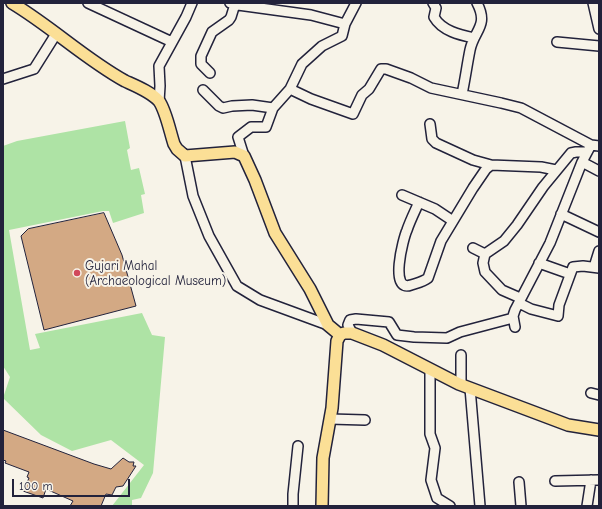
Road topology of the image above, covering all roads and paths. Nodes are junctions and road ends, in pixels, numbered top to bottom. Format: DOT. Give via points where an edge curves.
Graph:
graph roads {
  1 [pos="12,3"];
  2 [pos="88,3"];
  3 [pos="192,3"];
  4 [pos="356,3"];
  5 [pos="433,3"];
  6 [pos="478,3"];
  7 [pos="593,3"];
  8 [pos="232,4"];
  9 [pos="345,24"];
  10 [pos="599,29"];
  11 [pos="56,34"];
  12 [pos="474,38"];
  13 [pos="172,42"];
  14 [pos="557,42"];
  15 [pos="599,46"];
  16 [pos="210,73"];
  17 [pos="3,79"];
  18 [pos="204,90"];
  19 [pos="290,90"];
  20 [pos="462,94"];
  21 [pos="159,102"];
  22 [pos="273,108"];
  23 [pos="430,124"];
  24 [pos="592,148"];
  25 [pos="185,156"];
  26 [pos="244,156"];
  27 [pos="582,162"];
  28 [pos="491,165"];
  29 [pos="556,170"];
  30 [pos="599,171"];
  31 [pos="402,195"];
  32 [pos="420,202"];
  33 [pos="561,214"];
  34 [pos="453,221"];
  35 [pos="599,232"];
  36 [pos="473,248"];
  37 [pos="599,251"];
  38 [pos="484,254"];
  39 [pos="540,263"];
  40 [pos="597,268"];
  41 [pos="570,274"];
  42 [pos="520,302"];
  43 [pos="328,325"];
  44 [pos="352,333"];
  45 [pos="340,334"];
  46 [pos="461,355"];
  47 [pos="430,370"];
  48 [pos="466,386"];
  49 [pos="330,419"];
  50 [pos="365,420"];
  51 [pos="599,430"];
  52 [pos="298,446"];
  53 [pos="595,480"];
  54 [pos="556,481"];
  55 [pos="519,482"];
  56 [pos="293,506"];
  57 [pos="322,506"];
  58 [pos="450,506"];
  59 [pos="480,506"];
  60 [pos="521,506"];
  61 [pos="587,506"];
  1 -- 11 [label="main road"];
  2 -- 13 [label="street"];
  3 -- 13 [label="street"];
  4 -- 9 [label="street"];
  5 -- 12 [label="street" via="436,8 434,17 441,24 450,31"];
  6 -- 12 [label="street" via="482,23"];
  7 -- 10 [label="street"];
  8 -- 9 [label="street" via="311,15"];
  8 -- 16 [label="street" via="229,20 212,32 201,56 201,64"];
  9 -- 19 [label="street" via="342,36 322,46 302,64"];
  11 -- 17 [label="street" via="34,68"];
  11 -- 21 [label="main road"];
  12 -- 20 [label="street"];
  13 -- 21 [label="street" via="160,66"];
  14 -- 15 [label="street"];
  18 -- 22 [label="street" via="223,108 252,105"];
  19 -- 20 [label="street" via="353,114 381,69 386,68 431,88"];
  19 -- 22 [label="street"];
  20 -- 24 [label="street" via="521,108"];
  21 -- 25 [label="main road" via="174,144"];
  22 -- 26 [label="street" via="266,127 251,127 238,137"];
  23 -- 28 [label="street" via="432,139 436,143 473,160"];
  24 -- 27 [label="street"];
  24 -- 29 [label="street" via="571,153"];
  25 -- 26 [label="main road" via="235,152"];
  25 -- 43 [label="street" via="193,196 209,236 237,286 260,300"];
  26 -- 43 [label="main road" via="275,234 310,289"];
  27 -- 30 [label="street"];
  27 -- 33 [label="street"];
  28 -- 29 [label="street"];
  28 -- 34 [label="street" via="472,188"];
  29 -- 38 [label="street" via="517,225 504,240"];
  31 -- 32 [label="street"];
  32 -- 34 [label="street"];
  32 -- 34 [label="street" via="406,231 399,276 400,282 404,285 408,286 428,278 441,241"];
  33 -- 35 [label="street"];
  33 -- 39 [label="street"];
  36 -- 38 [label="street"];
  37 -- 40 [label="street"];
  38 -- 42 [label="street" via="485,272 502,290 518,296"];
  39 -- 41 [label="street"];
  39 -- 42 [label="street"];
  40 -- 41 [label="street" via="573,268"];
  41 -- 42 [label="street" via="559,305 558,316 531,309"];
  42 -- 44 [label="street" via="515,310 514,322 460,332 447,338 397,335 389,322 375,320 350,320 348,325"];
  43 -- 45 [label="main road"];
  44 -- 45 [label="main road"];
  44 -- 47 [label="main road" via="383,345"];
  45 -- 49 [label="main road" via="337,341"];
  46 -- 48 [label="street"];
  47 -- 48 [label="main road"];
  47 -- 58 [label="street" via="430,434 435,448 431,480 437,498"];
  48 -- 51 [label="main road" via="568,425"];
  48 -- 59 [label="street"];
  49 -- 50 [label="street"];
  49 -- 57 [label="main road" via="323,458"];
  52 -- 56 [label="street"];
  53 -- 54 [label="street"];
  53 -- 61 [label="street"];
  55 -- 60 [label="street"];
}
